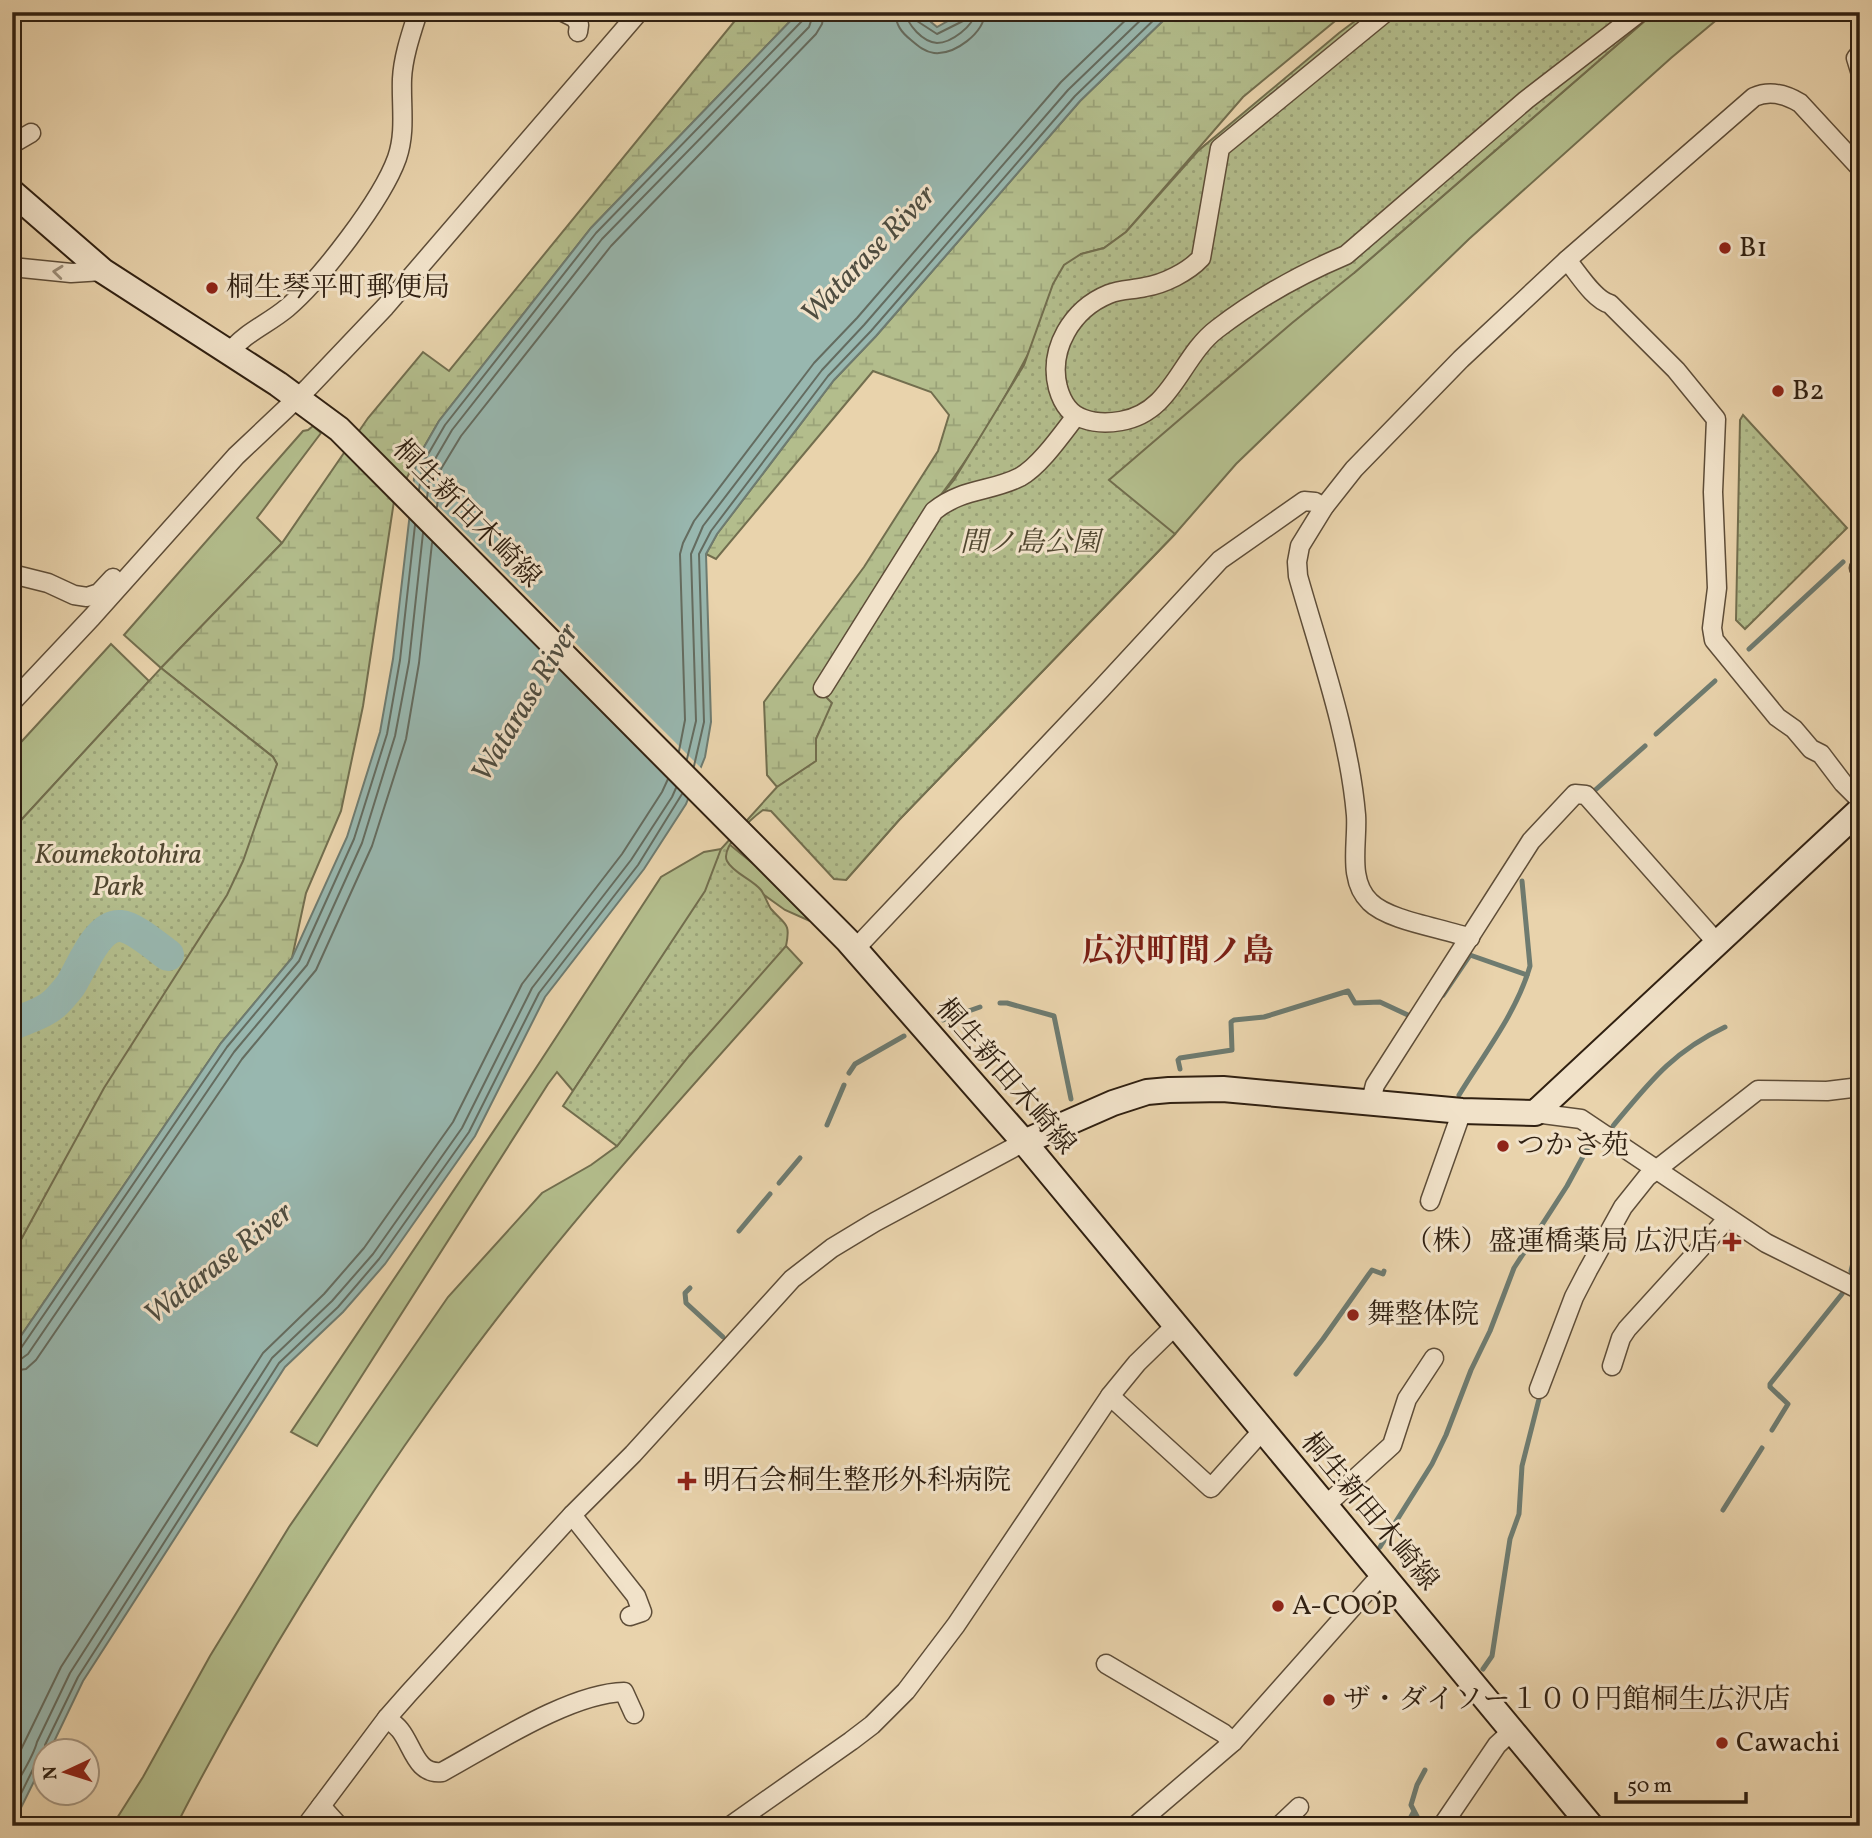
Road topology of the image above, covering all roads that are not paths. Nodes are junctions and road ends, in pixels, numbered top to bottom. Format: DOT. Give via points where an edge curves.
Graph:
graph roads {
  1 [pos="418,12"];
  2 [pos="563,12"];
  3 [pos="639,12"];
  4 [pos="1386,12"];
  5 [pos="1640,12"];
  6 [pos="578,32"];
  7 [pos="1860,52"];
  8 [pos="1860,71"];
  9 [pos="31,133"];
  10 [pos="12,144"];
  11 [pos="1860,168"];
  12 [pos="12,192"];
  13 [pos="1567,260"];
  14 [pos="12,267"];
  15 [pos="103,271"];
  16 [pos="229,353"];
  17 [pos="311,408"];
  18 [pos="1076,416"];
  19 [pos="1324,507"];
  20 [pos="149,555"];
  21 [pos="12,574"];
  22 [pos="823,688"];
  23 [pos="12,702"];
  24 [pos="1860,800"];
  25 [pos="1860,810"];
  26 [pos="1470,938"];
  27 [pos="1718,944"];
  28 [pos="855,949"];
  29 [pos="1860,1087"];
  30 [pos="1370,1104"];
  31 [pos="1462,1111"];
  32 [pos="1535,1113"];
  33 [pos="1024,1142"];
  34 [pos="1656,1170"];
  35 [pos="1430,1201"];
  36 [pos="1728,1218"];
  37 [pos="1860,1290"];
  38 [pos="1175,1326"];
  39 [pos="1434,1358"];
  40 [pos="1612,1367"];
  41 [pos="1539,1389"];
  42 [pos="1110,1396"];
  43 [pos="1262,1431"];
  44 [pos="1325,1506"];
  45 [pos="572,1515"];
  46 [pos="1384,1576"];
  47 [pos="630,1616"];
  48 [pos="1106,1664"];
  49 [pos="634,1714"];
  50 [pos="387,1718"];
  51 [pos="1511,1731"];
  52 [pos="1233,1742"];
  53 [pos="321,1806"];
  54 [pos="1299,1807"];
  55 [pos="306,1826"];
  56 [pos="339,1826"];
  57 [pos="730,1826"];
  58 [pos="1135,1826"];
  59 [pos="1279,1826"];
  60 [pos="1443,1826"];
  61 [pos="1591,1826"];
  1 -- 16 [label="street" via="404,60 402,136 386,182 301,296"];
  2 -- 6 [label="street" via="575,18"];
  3 -- 17 [label="street" via="385,307"];
  4 -- 18 [label="street" via="1220,148 1201,258 1195,264 1157,284 1109,294 1073,322 1058,348 1055,365 1059,392"];
  5 -- 18 [label="street" via="1526,100 1346,254 1214,331 1156,406 1143,415 1113,422"];
  7 -- 8 [label="street" via="1856,58"];
  9 -- 10 [label="street"];
  11 -- 13 [label="street" via="1800,103 1788,96 1763,93"];
  12 -- 15 [label="main road, 桐生新田木崎線"];
  13 -- 19 [label="street" via="1461,359 1354,468"];
  13 -- 24 [label="street" via="1597,296 1676,370 1716,419 1714,640 1777,717 1821,754"];
  15 -- 14 [label="street, one-way"];
  15 -- 16 [label="main road, 桐生新田木崎線"];
  16 -- 17 [label="main road, 桐生新田木崎線"];
  17 -- 20 [label="street" via="236,456"];
  17 -- 28 [label="main road, 桐生新田木崎線" via="339,429"];
  18 -- 22 [label="street" via="1026,473 963,493 934,511"];
  19 -- 26 [label="street" via="1300,546 1298,576 1354,794 1357,883 1370,902 1388,913"];
  19 -- 28 [label="street" via="1304,502 1220,560"];
  20 -- 21 [label="street" via="131,558 99,593 87,597"];
  20 -- 23 [label="street"];
  25 -- 27 [label="main road"];
  26 -- 27 [label="street" via="1531,841 1578,793 1586,795"];
  26 -- 30 [label="street" via="1376,1085"];
  27 -- 32 [label="main road"];
  28 -- 33 [label="main road, 桐生新田木崎線"];
  29 -- 34 [label="street" via="1758,1090"];
  30 -- 31 [label="main road"];
  30 -- 33 [label="main road" via="1223,1089 1147,1092"];
  31 -- 32 [label="main road"];
  31 -- 35 [label="street"];
  32 -- 34 [label="street" via="1581,1119"];
  33 -- 38 [label="main road, 桐生新田木崎線"];
  33 -- 45 [label="street" via="875,1222 792,1279"];
  34 -- 36 [label="street"];
  34 -- 41 [label="street" via="1623,1207 1588,1270"];
  36 -- 37 [label="street" via="1766,1243"];
  36 -- 40 [label="street" via="1627,1329"];
  38 -- 42 [label="street"];
  38 -- 43 [label="main road, 桐生新田木崎線"];
  39 -- 44 [label="street" via="1406,1399 1392,1444"];
  42 -- 43 [label="street" via="1210,1488"];
  42 -- 57 [label="street" via="956,1625 906,1691 862,1733"];
  43 -- 44 [label="main road, 桐生新田木崎線"];
  44 -- 46 [label="main road, 桐生新田木崎線"];
  45 -- 47 [label="street" via="636,1596 642,1612"];
  45 -- 50 [label="street"];
  46 -- 51 [label="main road, 桐生新田木崎線"];
  46 -- 52 [label="street"];
  48 -- 52 [label="street"];
  49 -- 50 [label="street" via="624,1692 575,1703 433,1773 424,1770"];
  50 -- 53 [label="street"];
  51 -- 60 [label="street"];
  51 -- 61 [label="main road, 桐生新田木崎線"];
  52 -- 58 [label="street"];
  53 -- 55 [label="street"];
  53 -- 56 [label="street"];
  54 -- 59 [label="street"];
}
